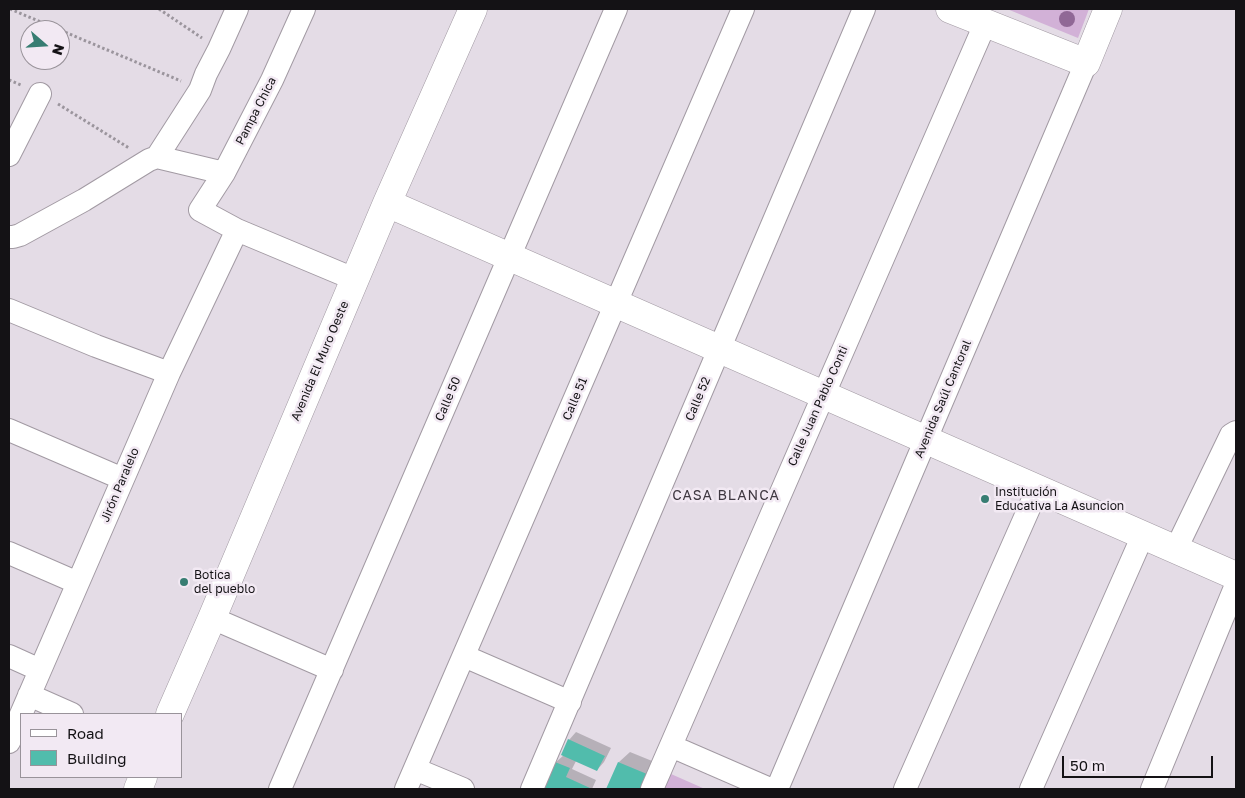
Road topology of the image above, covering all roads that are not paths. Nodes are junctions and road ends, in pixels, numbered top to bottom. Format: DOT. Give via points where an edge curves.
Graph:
graph roads {
  1 [pos="237,9"];
  2 [pos="304,9"];
  3 [pos="473,9"];
  4 [pos="616,9"];
  5 [pos="743,9"];
  6 [pos="864,9"];
  7 [pos="950,9"];
  8 [pos="1108,9"];
  9 [pos="984,24"];
  10 [pos="1086,63"];
  11 [pos="40,94"];
  12 [pos="9,155"];
  13 [pos="153,159"];
  14 [pos="224,173"];
  15 [pos="387,203"];
  16 [pos="237,230"];
  17 [pos="9,236"];
  18 [pos="509,257"];
  19 [pos="354,280"];
  20 [pos="616,304"];
  21 [pos="9,310"];
  22 [pos="720,349"];
  23 [pos="169,373"];
  24 [pos="823,394"];
  25 [pos="9,430"];
  26 [pos="1235,435"];
  27 [pos="926,440"];
  28 [pos="123,479"];
  29 [pos="1038,488"];
  30 [pos="1143,535"];
  31 [pos="1176,549"];
  32 [pos="9,553"];
  33 [pos="1236,576"];
  34 [pos="78,583"];
  35 [pos="1236,585"];
  36 [pos="212,618"];
  37 [pos="9,656"];
  38 [pos="464,656"];
  39 [pos="40,670"];
  40 [pos="332,670"];
  41 [pos="29,695"];
  42 [pos="570,702"];
  43 [pos="21,713"];
  44 [pos="70,713"];
  45 [pos="170,713"];
  46 [pos="20,716"];
  47 [pos="9,742"];
  48 [pos="671,746"];
  49 [pos="415,769"];
  50 [pos="280,789"];
  51 [pos="406,789"];
  52 [pos="463,789"];
  53 [pos="532,789"];
  54 [pos="652,789"];
  55 [pos="770,789"];
  56 [pos="777,789"];
  57 [pos="905,789"];
  58 [pos="1031,789"];
  59 [pos="1152,789"];
  1 -- 13 [label="street" via="200,90"];
  2 -- 14 [label="street, Pampa Chica"];
  3 -- 15 [label="street, Avenida El Muro Oeste"];
  4 -- 18 [label="street, Calle 50"];
  5 -- 20 [label="street, Calle 51"];
  6 -- 22 [label="street, Calle 52"];
  7 -- 9 [label="street"];
  8 -- 10 [label="street, Avenida Saúl Cantoral"];
  9 -- 10 [label="street"];
  9 -- 24 [label="street, Calle Juan Pablo Conti"];
  10 -- 27 [label="street, Avenida Saúl Cantoral"];
  11 -- 12 [label="street"];
  13 -- 14 [label="street"];
  13 -- 17 [label="street" via="20,235"];
  14 -- 16 [label="street, Pampa Chica" via="200,210"];
  15 -- 18 [label="street"];
  15 -- 19 [label="street, Avenida El Muro Oeste"];
  16 -- 19 [label="street"];
  16 -- 23 [label="street, Jirón Paralelo"];
  18 -- 20 [label="street"];
  18 -- 40 [label="street, Calle 50"];
  19 -- 36 [label="street, Avenida El Muro Oeste"];
  20 -- 22 [label="street"];
  20 -- 38 [label="street, Calle 51"];
  21 -- 23 [label="street"];
  22 -- 24 [label="street"];
  22 -- 42 [label="street, Calle 52"];
  23 -- 28 [label="street, Jirón Paralelo"];
  24 -- 27 [label="street"];
  24 -- 48 [label="street, Calle Juan Pablo Conti"];
  25 -- 28 [label="street"];
  26 -- 31 [label="street"];
  27 -- 29 [label="street"];
  27 -- 56 [label="street, Avenida Saúl Cantoral"];
  28 -- 34 [label="street, Jirón Paralelo"];
  29 -- 30 [label="street"];
  29 -- 57 [label="street"];
  30 -- 31 [label="street"];
  30 -- 58 [label="street"];
  31 -- 33 [label="street"];
  32 -- 34 [label="street"];
  34 -- 39 [label="street, Jirón Paralelo"];
  35 -- 59 [label="street"];
  36 -- 40 [label="street"];
  36 -- 45 [label="street, Avenida El Muro Oeste"];
  37 -- 39 [label="street"];
  38 -- 42 [label="street"];
  38 -- 49 [label="street, Calle 51"];
  39 -- 41 [label="street, Jirón Paralelo"];
  40 -- 50 [label="street, Calle 50"];
  41 -- 43 [label="street, Jirón Paralelo"];
  41 -- 44 [label="street"];
  42 -- 53 [label="street, Calle 52"];
  46 -- 47 [label="street, Jirón Paralelo"];
  48 -- 54 [label="street, Calle Juan Pablo Conti"];
  48 -- 55 [label="street"];
  49 -- 51 [label="street, Calle 51"];
  49 -- 52 [label="street"];
}
